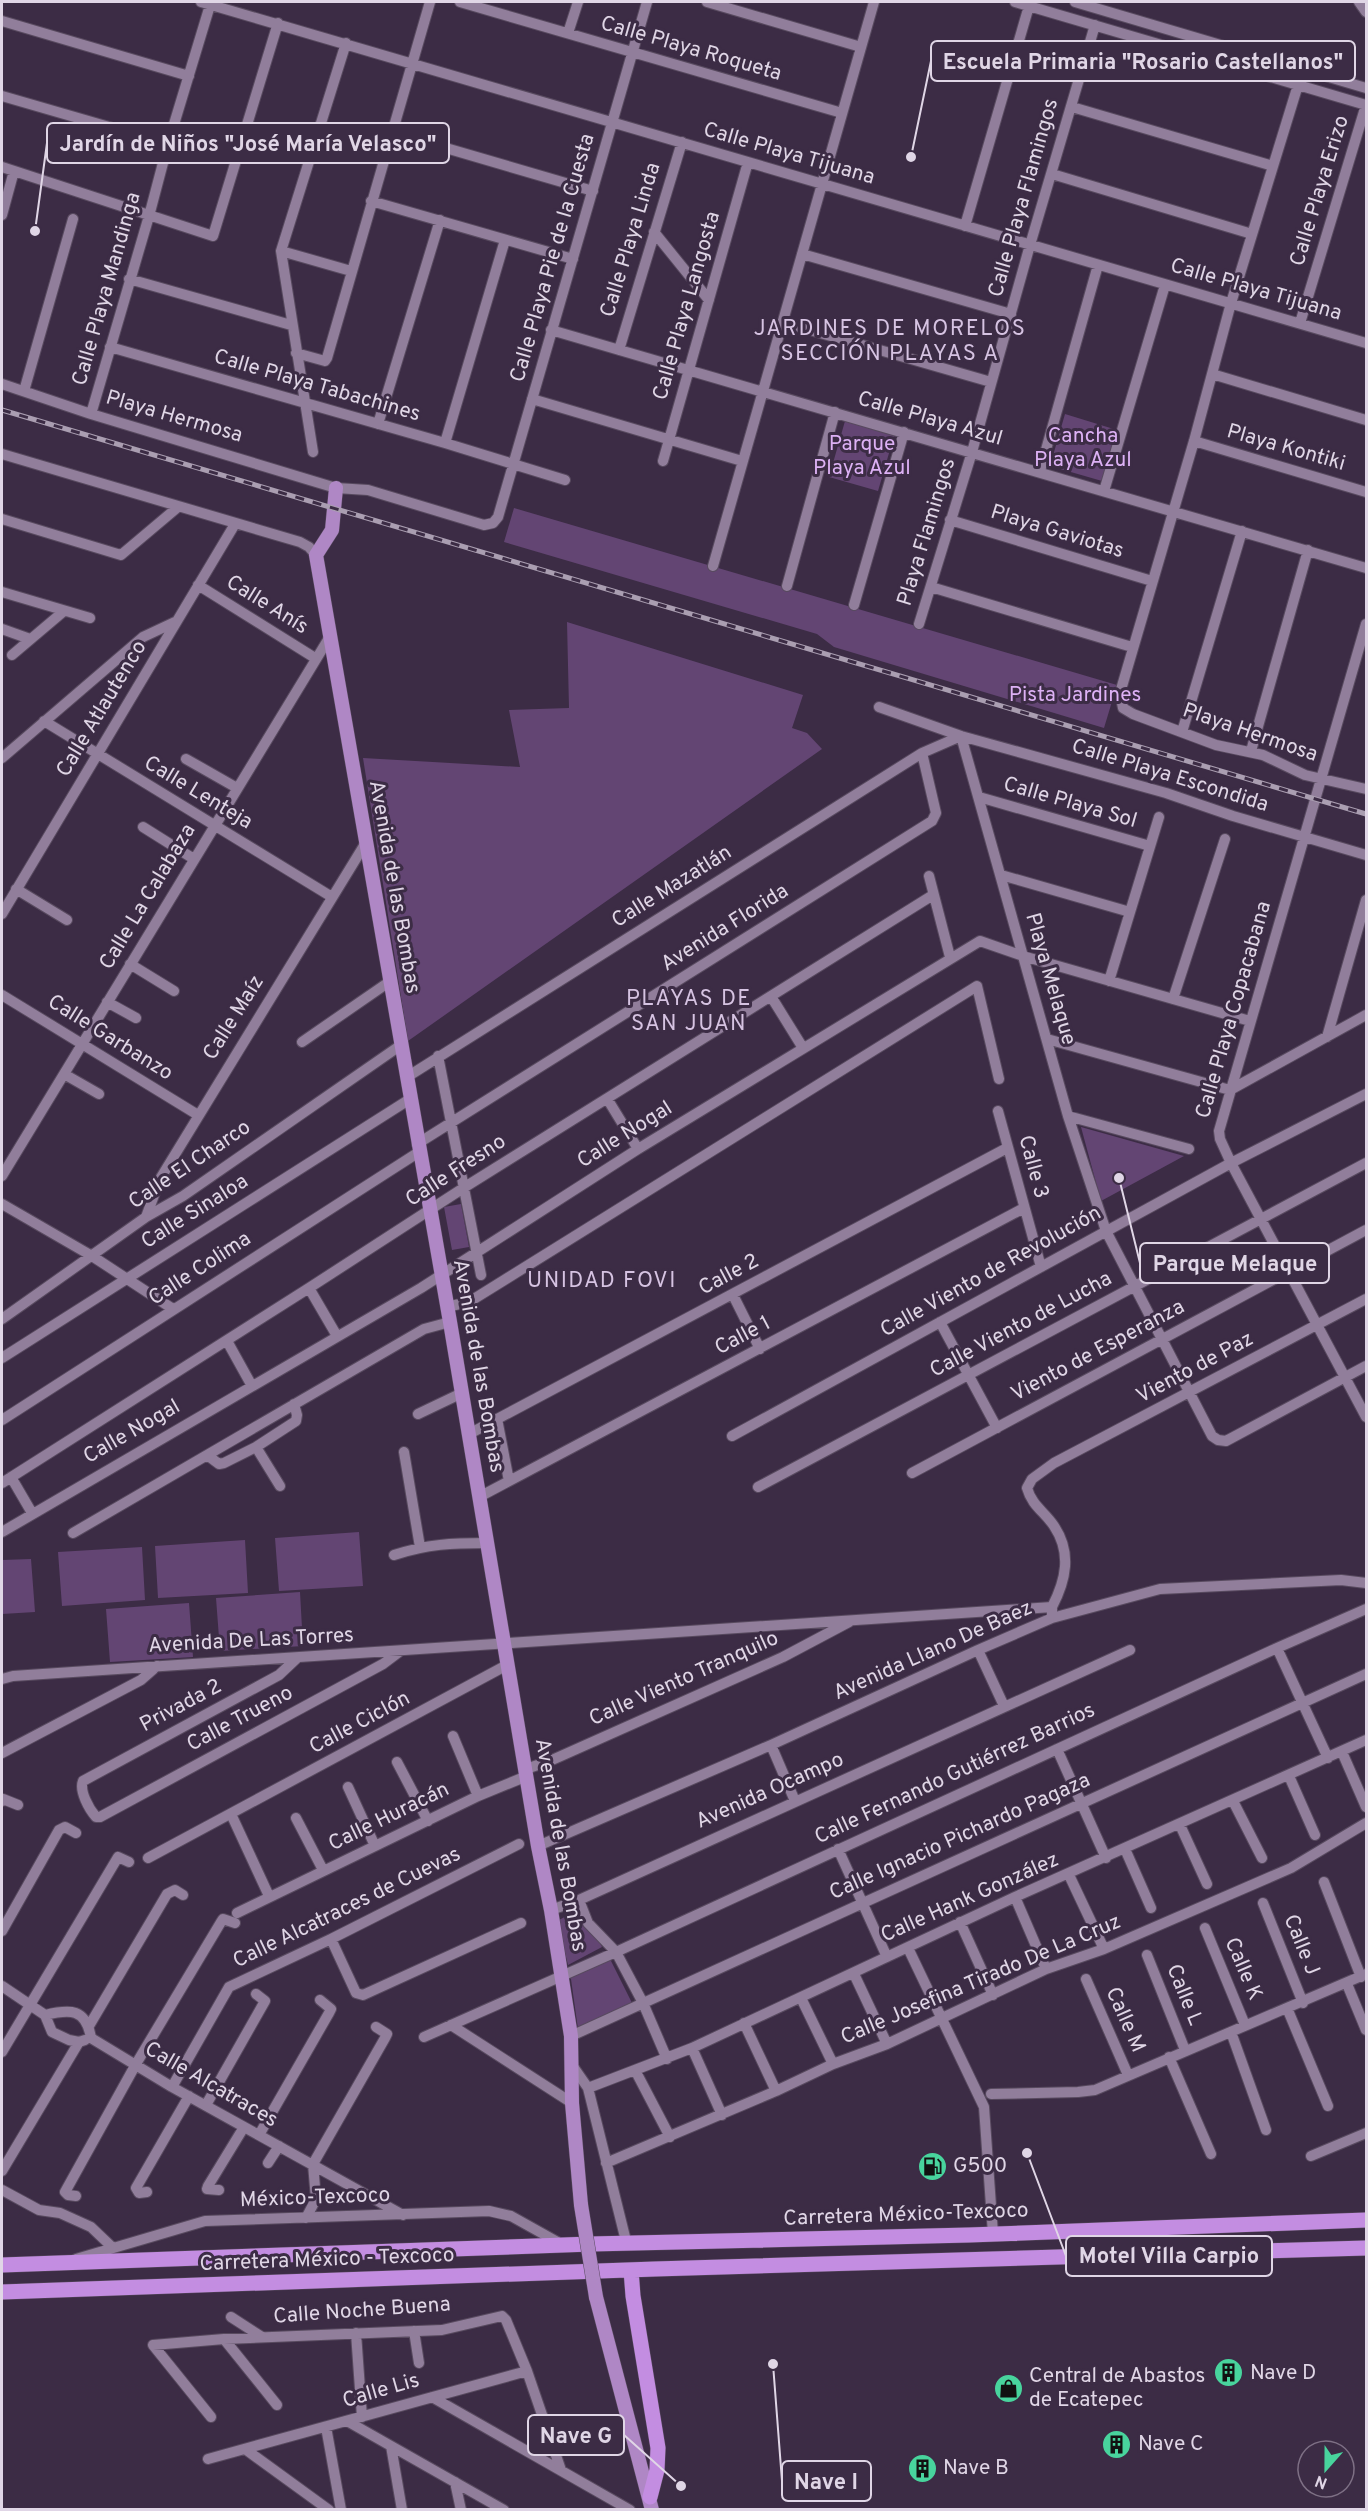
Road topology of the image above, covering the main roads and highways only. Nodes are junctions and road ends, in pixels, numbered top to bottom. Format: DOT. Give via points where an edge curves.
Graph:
graph roads {
  1 [pos="336,488"];
  2 [pos="1366,2220"];
  3 [pos="1105,2230"];
  4 [pos="1078,2231"];
  5 [pos="627,2245"];
  6 [pos="1366,2248"];
  7 [pos="1106,2255"];
  8 [pos="1082,2256"];
  9 [pos="7,2265"];
  10 [pos="632,2270"];
  11 [pos="7,2292"];
  12 [pos="651,2503"];
  1 -- 12 [label="main road, Avenida de las Bombas, bridge" via="332,530 316,555 562,1976 571,2036 581,2205 596,2297"];
  2 -- 3 [label="highway, Carretera México-Texcoco"];
  3 -- 4 [label="highway, Carretera México-Texcoco"];
  3 -- 7 [label="highway" via="1096,2243"];
  4 -- 5 [label="highway, Carretera México-Texcoco"];
  4 -- 8 [label="highway" via="1088,2242"];
  5 -- 9 [label="highway, Carretera México - Texcoco"];
  6 -- 7 [label="highway"];
  7 -- 8 [label="highway"];
  8 -- 10 [label="highway, Carretera México - Texcoco"];
  9 -- 11 [label="highway" via="3,2279"];
  10 -- 11 [label="highway, Carretera México - Texcoco"];
  10 -- 12 [label="highway" via="658,2448"];
}
